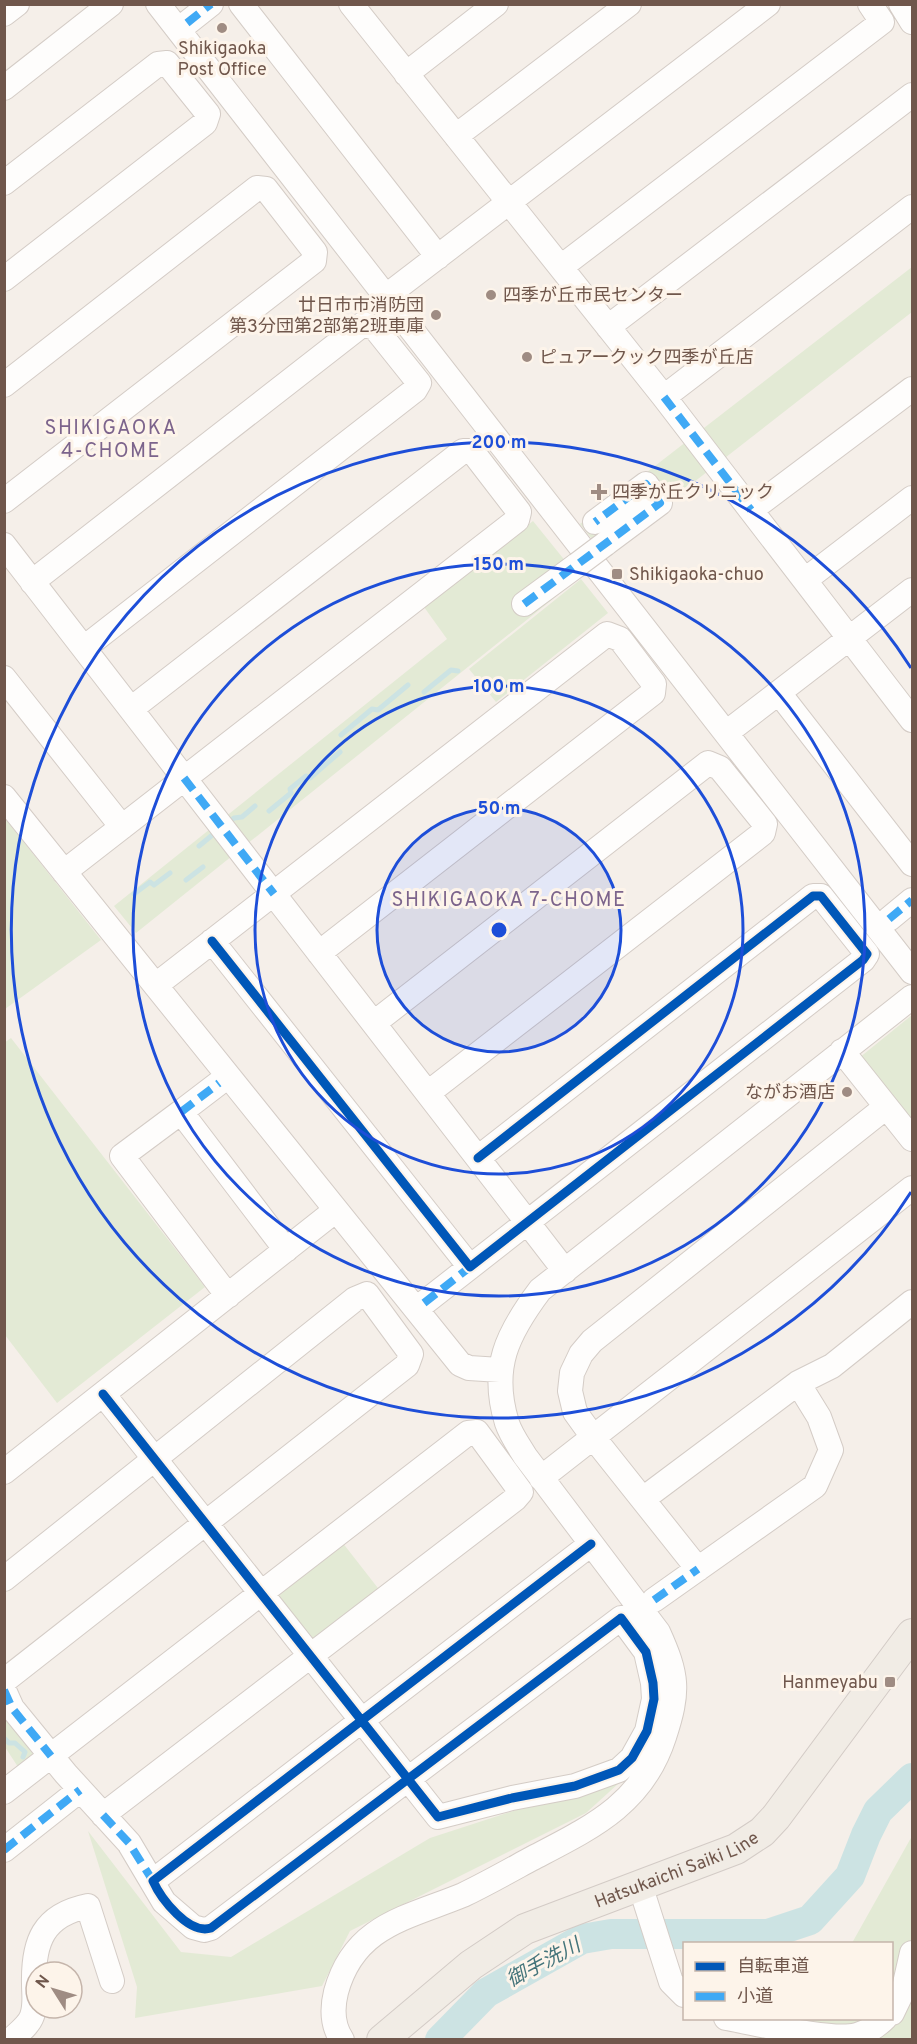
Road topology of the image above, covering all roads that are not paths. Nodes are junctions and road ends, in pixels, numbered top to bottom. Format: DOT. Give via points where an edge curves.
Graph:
graph roads {
  1 [pos="17,4"];
  2 [pos="111,4"];
  3 [pos="158,4"];
  4 [pos="211,4"];
  5 [pos="241,4"];
  6 [pos="496,4"];
  7 [pos="629,4"];
  8 [pos="768,4"];
  9 [pos="870,4"];
  10 [pos="901,4"];
  11 [pos="357,7"];
  12 [pos="4,14"];
  13 [pos="912,22"];
  14 [pos="187,23"];
  15 [pos="406,74"];
  16 [pos="4,88"];
  17 [pos="912,95"];
  18 [pos="456,136"];
  19 [pos="4,183"];
  20 [pos="508,202"];
  21 [pos="912,207"];
  22 [pos="438,256"];
  23 [pos="561,267"];
  24 [pos="4,279"];
  25 [pos="385,297"];
  26 [pos="608,327"];
  27 [pos="4,384"];
  28 [pos="912,389"];
  29 [pos="664,397"];
  30 [pos="912,498"];
  31 [pos="4,501"];
  32 [pos="751,510"];
  33 [pos="595,522"];
  34 [pos="4,545"];
  35 [pos="805,580"];
  36 [pos="32,582"];
  37 [pos="912,590"];
  38 [pos="524,604"];
  39 [pos="849,638"];
  40 [pos="84,648"];
  41 [pos="4,678"];
  42 [pos="779,693"];
  43 [pos="908,705"];
  44 [pos="131,709"];
  45 [pos="726,733"];
  46 [pos="184,778"];
  47 [pos="4,797"];
  48 [pos="123,827"];
  49 [pos="912,864"];
  50 [pos="64,872"];
  51 [pos="274,894"];
  52 [pos="912,900"];
  53 [pos="889,918"];
  54 [pos="212,941"];
  55 [pos="319,952"];
  56 [pos="912,972"];
  57 [pos="156,986"];
  58 [pos="912,997"];
  59 [pos="374,1023"];
  60 [pos="842,1051"];
  61 [pos="219,1083"];
  62 [pos="428,1093"];
  63 [pos="886,1107"];
  64 [pos="181,1112"];
  65 [pos="912,1139"];
  66 [pos="478,1158"];
  67 [pos="912,1188"];
  68 [pos="336,1210"];
  69 [pos="528,1222"];
  70 [pos="286,1250"];
  71 [pos="470,1267"];
  72 [pos="565,1270"];
  73 [pos="228,1296"];
  74 [pos="912,1302"];
  75 [pos="424,1303"];
  76 [pos="500,1370"];
  77 [pos="798,1383"];
  78 [pos="103,1394"];
  79 [pos="592,1437"];
  80 [pos="155,1459"];
  81 [pos="4,1472"];
  82 [pos="541,1478"];
  83 [pos="643,1499"];
  84 [pos="205,1523"];
  85 [pos="591,1544"];
  86 [pos="698,1569"];
  87 [pos="4,1579"];
  88 [pos="261,1593"];
  89 [pos="654,1600"];
  90 [pos="912,1634"];
  91 [pos="310,1656"];
  92 [pos="4,1681"];
  93 [pos="4,1690"];
  94 [pos="362,1721"];
  95 [pos="51,1756"];
  96 [pos="408,1779"];
  97 [pos="80,1790"];
  98 [pos="4,1792"];
  99 [pos="103,1815"];
  100 [pos="4,1850"];
  101 [pos="153,1881"];
  102 [pos="643,1897"];
  103 [pos="912,1953"];
  104 [pos="112,1981"];
  105 [pos="683,1994"];
  106 [pos="893,2009"];
  107 [pos="732,2020"];
  108 [pos="884,2020"];
  109 [pos="11,2040"];
  110 [pos="342,2040"];
  111 [pos="382,2040"];
  1 -- 12 [label="street"];
  2 -- 16 [label="street"];
  3 -- 25 [label="street"];
  4 -- 14 [label="street"];
  5 -- 22 [label="street"];
  6 -- 15 [label="street"];
  7 -- 18 [label="street"];
  8 -- 20 [label="street"];
  9 -- 23 [label="street" via="882,22"];
  10 -- 13 [label="street"];
  11 -- 15 [label="street"];
  15 -- 18 [label="street"];
  17 -- 26 [label="street"];
  18 -- 20 [label="street"];
  19 -- 24 [label="street" via="159,64 167,63 208,114 205,123"];
  20 -- 22 [label="street"];
  20 -- 23 [label="street"];
  21 -- 29 [label="street"];
  22 -- 25 [label="street"];
  23 -- 26 [label="street"];
  25 -- 45 [label="street"];
  26 -- 29 [label="street"];
  27 -- 31 [label="street" via="257,189 266,189 315,252 314,261"];
  28 -- 32 [label="street"];
  29 -- 32 [label="street"];
  30 -- 35 [label="street"];
  32 -- 35 [label="street"];
  33 -- 38 [label="street, bridge" via="646,484 660,503"];
  34 -- 36 [label="street"];
  35 -- 39 [label="street"];
  36 -- 40 [label="street"];
  36 -- 40 [label="street" via="363,324 375,328 418,383 415,390"];
  37 -- 39 [label="street"];
  39 -- 42 [label="street"];
  39 -- 43 [label="street"];
  40 -- 44 [label="street"];
  41 -- 48 [label="street"];
  42 -- 45 [label="street"];
  42 -- 49 [label="street"];
  44 -- 46 [label="street"];
  44 -- 46 [label="street" via="463,451 472,451 519,512 518,520"];
  45 -- 56 [label="street"];
  46 -- 48 [label="street"];
  46 -- 51 [label="street"];
  47 -- 50 [label="street"];
  48 -- 50 [label="street"];
  50 -- 57 [label="street"];
  51 -- 54 [label="street"];
  51 -- 55 [label="street"];
  51 -- 55 [label="street" via="607,634 620,639 654,684 653,693"];
  52 -- 53 [label="street"];
  54 -- 57 [label="street"];
  54 -- 71 [label="street"];
  55 -- 59 [label="street"];
  57 -- 68 [label="street"];
  58 -- 60 [label="street"];
  59 -- 62 [label="street"];
  59 -- 62 [label="street" via="708,763 720,768 765,824 763,833"];
  60 -- 63 [label="street"];
  60 -- 72 [label="street"];
  61 -- 64 [label="street"];
  62 -- 66 [label="street"];
  63 -- 65 [label="street"];
  63 -- 79 [label="street" via="592,1341 572,1373 570,1391 575,1412"];
  64 -- 70 [label="street"];
  64 -- 73 [label="street" via="122,1156"];
  66 -- 69 [label="street"];
  66 -- 69 [label="street" via="813,896 821,896 867,954"];
  67 -- 79 [label="street"];
  68 -- 70 [label="street"];
  68 -- 76 [label="street" via="460,1365"];
  69 -- 71 [label="street"];
  69 -- 72 [label="street"];
  70 -- 73 [label="street"];
  71 -- 75 [label="street"];
  72 -- 76 [label="street" via="540,1290 520,1316"];
  73 -- 78 [label="street"];
  74 -- 77 [label="street" via="832,1366"];
  76 -- 82 [label="street" via="508,1425"];
  77 -- 83 [label="street"];
  77 -- 86 [label="street" via="819,1418 831,1450 814,1486"];
  78 -- 80 [label="street"];
  78 -- 81 [label="street"];
  79 -- 82 [label="street"];
  79 -- 83 [label="street"];
  80 -- 84 [label="street"];
  80 -- 84 [label="street" via="355,1299 367,1294 411,1354 407,1365"];
  80 -- 87 [label="street"];
  82 -- 85 [label="street"];
  83 -- 86 [label="street"];
  84 -- 88 [label="street"];
  84 -- 92 [label="street"];
  85 -- 94 [label="street"];
  85 -- 110 [label="street" via="658,1632 672,1663 675,1693 658,1755 642,1782 595,1825 465,1893 378,1930 354,1952 339,1982 334,1998 335,2023"];
  86 -- 89 [label="street"];
  88 -- 91 [label="street"];
  88 -- 91 [label="street" via="468,1433 477,1432 520,1492"];
  88 -- 95 [label="street"];
  90 -- 102 [label="main road, Hatsukaichi Saiki Line" via="762,1832"];
  91 -- 94 [label="street"];
  91 -- 99 [label="street"];
  93 -- 95 [label="street" via="12,1708"];
  94 -- 96 [label="street"];
  94 -- 101 [label="street"];
  95 -- 97 [label="street"];
  95 -- 98 [label="street"];
  96 -- 96 [label="street" via="438,1817 574,1786 619,1770 632,1758 649,1724 654,1699 646,1652 621,1618"];
  96 -- 101 [label="street" via="211,1928 193,1927 164,1902"];
  97 -- 99 [label="street"];
  97 -- 100 [label="street"];
  99 -- 101 [label="street" via="129,1843"];
  102 -- 105 [label="street" via="671,1982"];
  102 -- 111 [label="main road, Hatsukaichi Saiki Line" via="525,1929 471,1965"];
  103 -- 106 [label="street" via="904,1988"];
  104 -- 109 [label="street" via="88,1906 58,1917 36,1947 32,2016"];
  107 -- 108 [label="street" via="832,2036 856,2036"];
}
